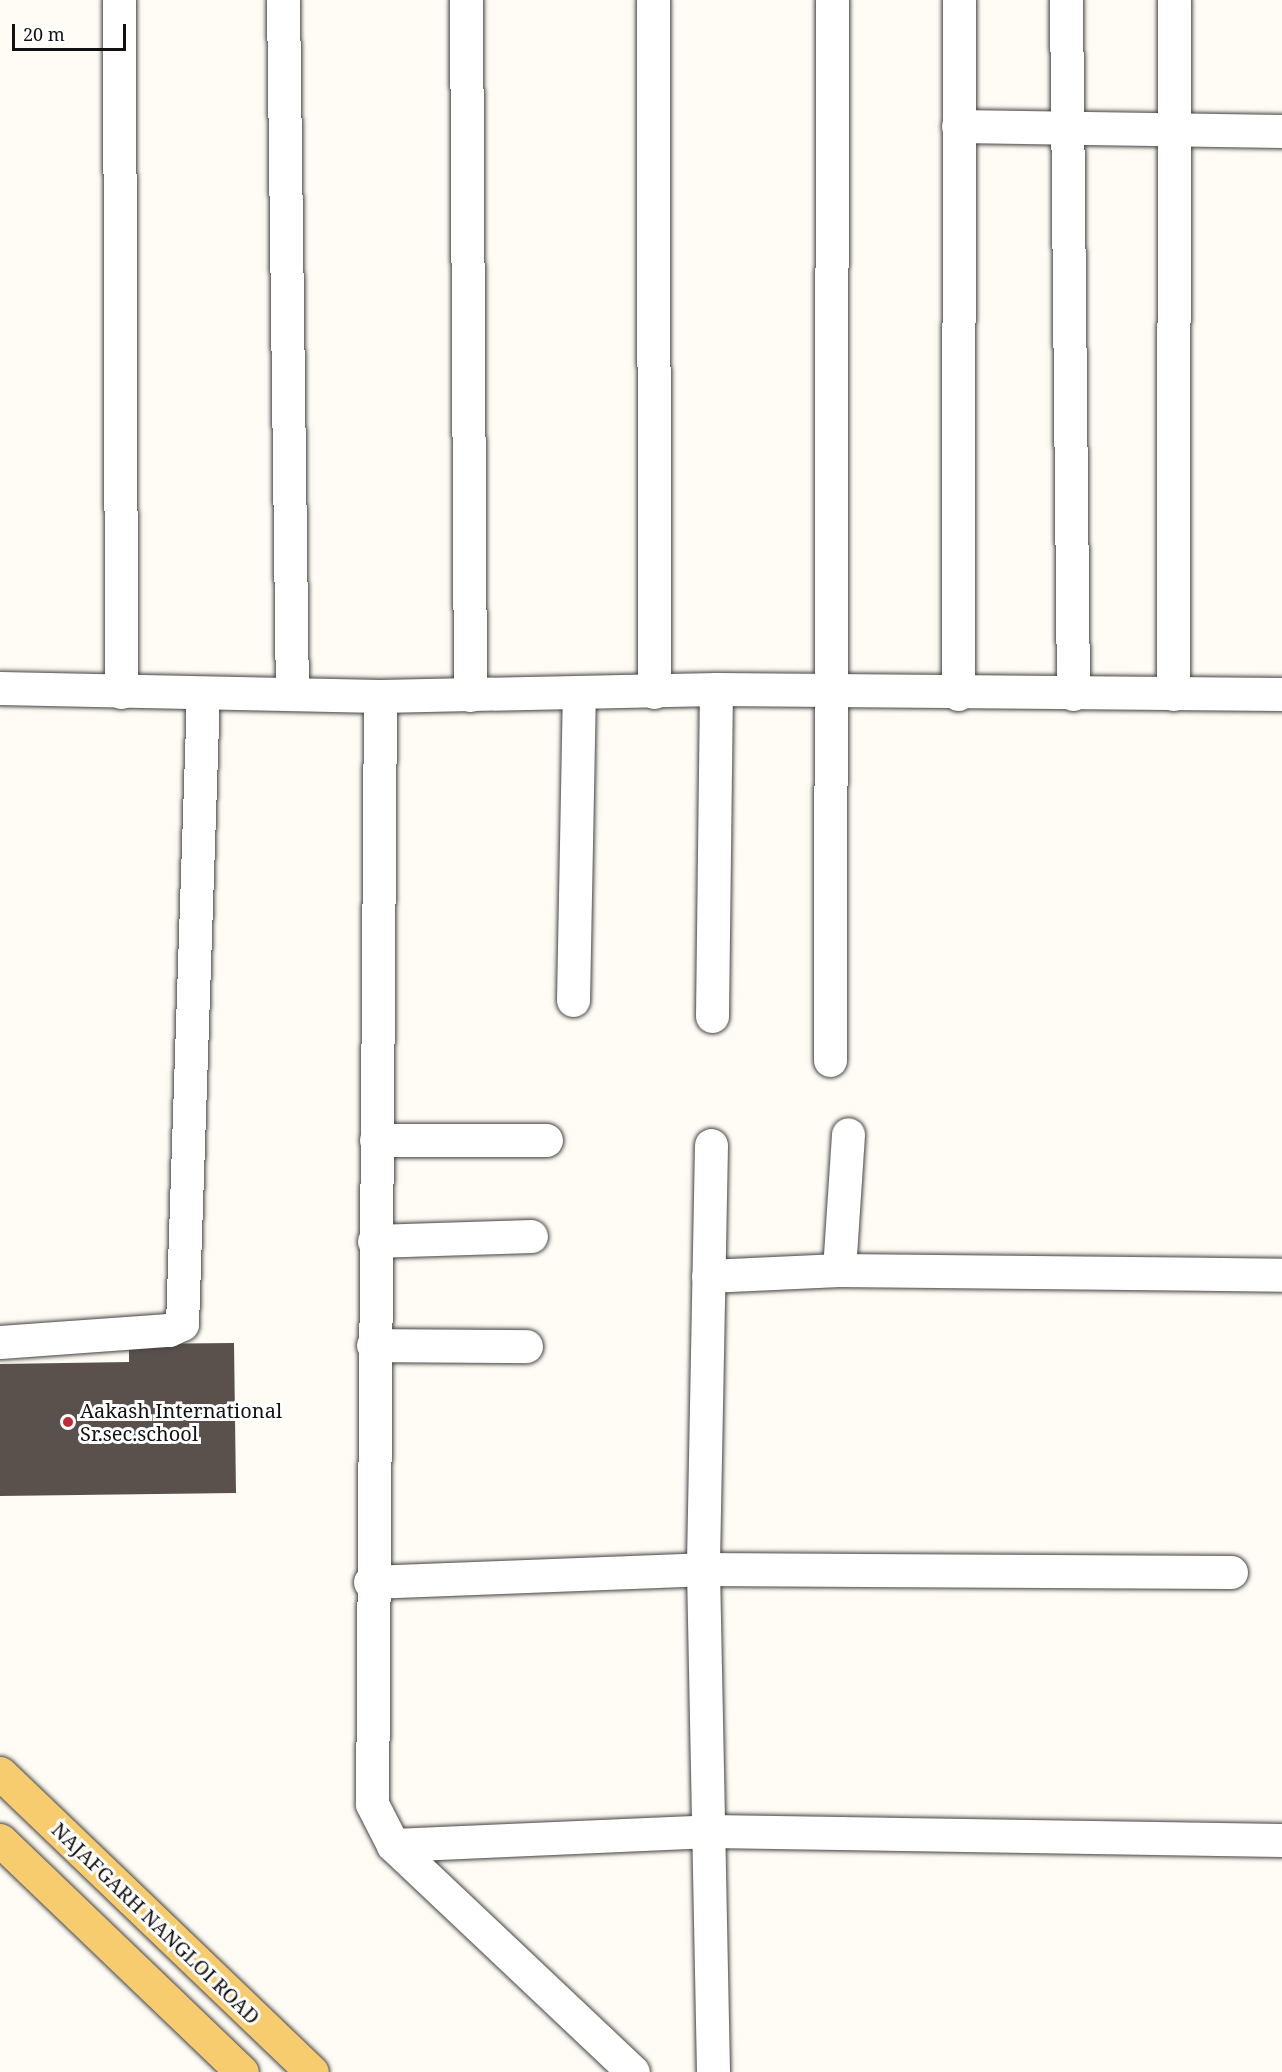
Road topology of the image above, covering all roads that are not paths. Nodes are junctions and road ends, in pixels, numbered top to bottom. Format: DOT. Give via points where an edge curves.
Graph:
graph roads {
  1 [pos="119,0"];
  2 [pos="283,0"];
  3 [pos="466,0"];
  4 [pos="653,0"];
  5 [pos="832,0"];
  6 [pos="959,0"];
  7 [pos="1066,0"];
  8 [pos="1174,0"];
  9 [pos="958,126"];
  10 [pos="1067,128"];
  11 [pos="1174,130"];
  12 [pos="1282,131"];
  13 [pos="0,688"];
  14 [pos="716,689"];
  15 [pos="121,692"];
  16 [pos="579,692"];
  17 [pos="654,692"];
  18 [pos="203,693"];
  19 [pos="292,694"];
  20 [pos="827,694"];
  21 [pos="958,694"];
  22 [pos="1073,694"];
  23 [pos="1173,694"];
  24 [pos="1282,694"];
  25 [pos="470,695"];
  26 [pos="380,696"];
  27 [pos="573,1000"];
  28 [pos="712,1016"];
  29 [pos="831,1060"];
  30 [pos="848,1134"];
  31 [pos="376,1140"];
  32 [pos="546,1140"];
  33 [pos="711,1144"];
  34 [pos="531,1236"];
  35 [pos="374,1241"];
  36 [pos="839,1270"];
  37 [pos="1282,1275"];
  38 [pos="708,1276"];
  39 [pos="0,1342"];
  40 [pos="373,1345"];
  41 [pos="526,1346"];
  42 [pos="703,1569"];
  43 [pos="1231,1572"];
  44 [pos="370,1582"];
  45 [pos="0,1773"];
  46 [pos="711,1831"];
  47 [pos="0,1840"];
  48 [pos="1282,1840"];
  49 [pos="393,1845"];
  50 [pos="242,2072"];
  51 [pos="312,2072"];
  52 [pos="633,2072"];
  53 [pos="713,2072"];
  1 -- 15 [label="street"];
  2 -- 19 [label="street"];
  3 -- 25 [label="street"];
  4 -- 17 [label="street"];
  5 -- 20 [label="street"];
  6 -- 9 [label="street"];
  7 -- 10 [label="street"];
  8 -- 11 [label="street"];
  9 -- 10 [label="street"];
  9 -- 21 [label="street"];
  10 -- 11 [label="street"];
  10 -- 22 [label="street"];
  11 -- 12 [label="street"];
  11 -- 23 [label="street"];
  13 -- 15 [label="street"];
  14 -- 17 [label="street"];
  14 -- 20 [label="street"];
  14 -- 28 [label="street"];
  15 -- 18 [label="street"];
  16 -- 17 [label="street"];
  16 -- 25 [label="street"];
  16 -- 27 [label="street"];
  18 -- 19 [label="street"];
  18 -- 39 [label="street" via="182,1324 169,1330"];
  19 -- 26 [label="street"];
  20 -- 21 [label="street"];
  20 -- 29 [label="street"];
  21 -- 22 [label="street"];
  22 -- 23 [label="street"];
  23 -- 24 [label="street"];
  25 -- 26 [label="street"];
  26 -- 31 [label="street"];
  30 -- 36 [label="street"];
  31 -- 32 [label="street"];
  31 -- 35 [label="street"];
  33 -- 38 [label="street"];
  34 -- 35 [label="street"];
  35 -- 40 [label="street"];
  36 -- 37 [label="street"];
  36 -- 38 [label="street"];
  38 -- 42 [label="street"];
  40 -- 41 [label="street"];
  40 -- 44 [label="street"];
  42 -- 43 [label="street"];
  42 -- 44 [label="street"];
  42 -- 46 [label="street"];
  44 -- 49 [label="street" via="372,1804"];
  45 -- 51 [label="main road, NAJAFGARH NANGLOI ROAD"];
  46 -- 48 [label="street"];
  46 -- 49 [label="street"];
  46 -- 53 [label="street"];
  47 -- 50 [label="main road"];
  49 -- 52 [label="street"];
}
